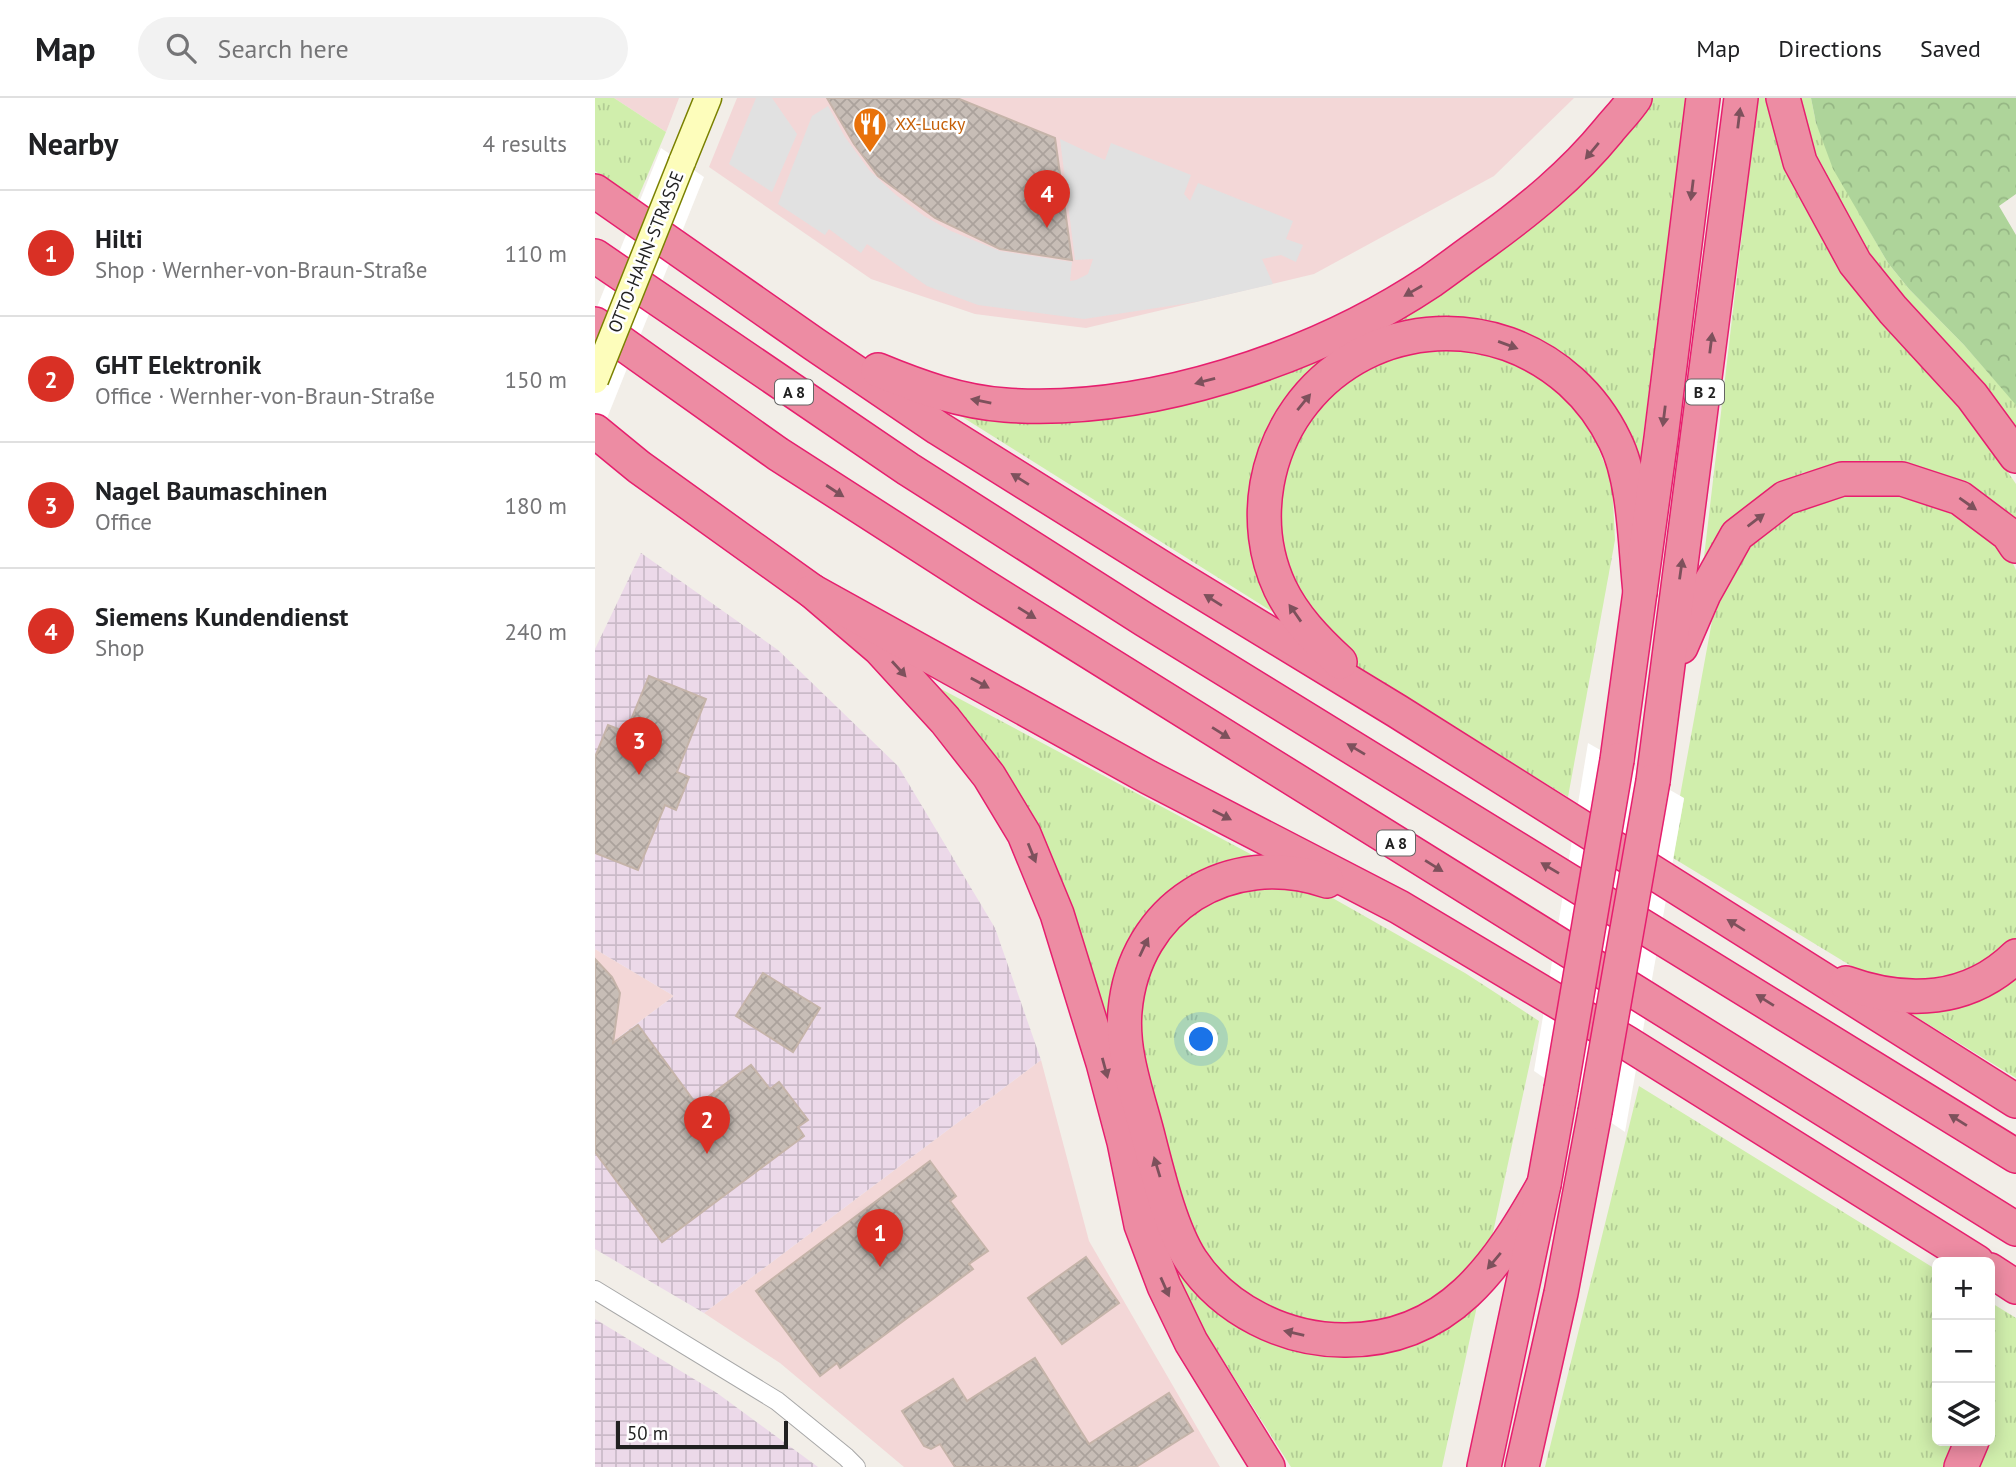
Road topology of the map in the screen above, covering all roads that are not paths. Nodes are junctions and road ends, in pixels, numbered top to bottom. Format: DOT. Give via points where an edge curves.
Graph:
graph roads {
  1 [pos="708,98"];
  2 [pos="1635,98"];
  3 [pos="1703,98"];
  4 [pos="1741,98"];
  5 [pos="1783,98"];
  6 [pos="595,191"];
  7 [pos="595,256"];
  8 [pos="595,324"];
  9 [pos="814,344"];
  10 [pos="595,380"];
  11 [pos="595,431"];
  12 [pos="2016,456"];
  13 [pos="2016,546"];
  14 [pos="812,591"];
  15 [pos="1640,592"];
  16 [pos="1665,685"];
  17 [pos="1397,711"];
  18 [pos="1399,907"];
  19 [pos="2016,956"];
  20 [pos="1793,961"];
  21 [pos="2016,1101"];
  22 [pos="2016,1156"];
  23 [pos="1544,1184"];
  24 [pos="1878,1200"];
  25 [pos="2016,1229"];
  26 [pos="1969,1257"];
  27 [pos="1932,1260"];
  28 [pos="1995,1273"];
  29 [pos="2016,1287"];
  30 [pos="595,1290"];
  31 [pos="1561,1293"];
  32 [pos="1970,1446"];
  33 [pos="856,1467"];
  34 [pos="1268,1467"];
  35 [pos="1484,1467"];
  36 [pos="1523,1467"];
  37 [pos="1542,1467"];
  38 [pos="1961,1467"];
  1 -- 10 [label="street, OTTO-HAHN-STRASSE, bridge"];
  2 -- 9 [label="highway, one-way" via="1582,162 1521,216 1429,282 1356,324 1263,365 1161,393 1079,406 1004,405 927,390"];
  3 -- 15 [label="highway, B 2, one-way"];
  16 -- 4 [label="highway, B 2, one-way"];
  5 -- 12 [label="highway" via="1800,162 1855,264 1972,396"];
  6 -- 9 [label="highway"];
  22 -- 7 [label="highway, A 8, one-way" via="1133,613 908,469"];
  8 -- 25 [label="highway, A 8, one-way" via="778,454 970,578"];
  17 -- 9 [label="highway, one-way" via="950,436"];
  11 -- 14 [label="highway"];
  16 -- 13 [label="highway, one-way" via="1704,594 1737,535 1784,498 1842,479 1902,479 1960,498 2008,534"];
  14 -- 18 [label="highway, one-way" via="1148,777"];
  14 -- 34 [label="highway, one-way" via="880,649 945,720 989,776 1024,834 1057,914 1084,1000 1142,1224 1164,1286 1192,1342"];
  17 -- 15 [label="highway, one-way" via="1325,648 1291,608 1272,567 1265,529 1263,507 1271,460 1280,439 1316,388 1364,351 1408,337 1476,335 1535,355 1569,380 1600,415 1623,461"];
  15 -- 23 [label="highway, B 2, bridge" via="1617,760"];
  16 -- 31 [label="highway, B 2, bridge" via="1653,781"];
  20 -- 17 [label="highway, one-way"];
  23 -- 18 [label="highway, one-way" via="1512,1240 1457,1301 1431,1319 1366,1340 1327,1340 1285,1331 1250,1315 1218,1290 1191,1259 1173,1219 1127,1055 1125,1012 1132,971 1150,933 1174,908 1207,886 1247,873 1287,872 1317,878"];
  18 -- 24 [label="highway"];
  19 -- 20 [label="highway" via="1999,972 1954,993 1905,997 1853,985"];
  20 -- 21 [label="highway"];
  23 -- 35 [label="highway"];
  24 -- 26 [label="highway"];
  24 -- 27 [label="highway"];
  28 -- 29 [label="highway"];
  30 -- 33 [label="street" via="777,1401"];
  31 -- 36 [label="highway"];
  31 -- 37 [label="highway"];
  32 -- 38 [label="highway"];
}
